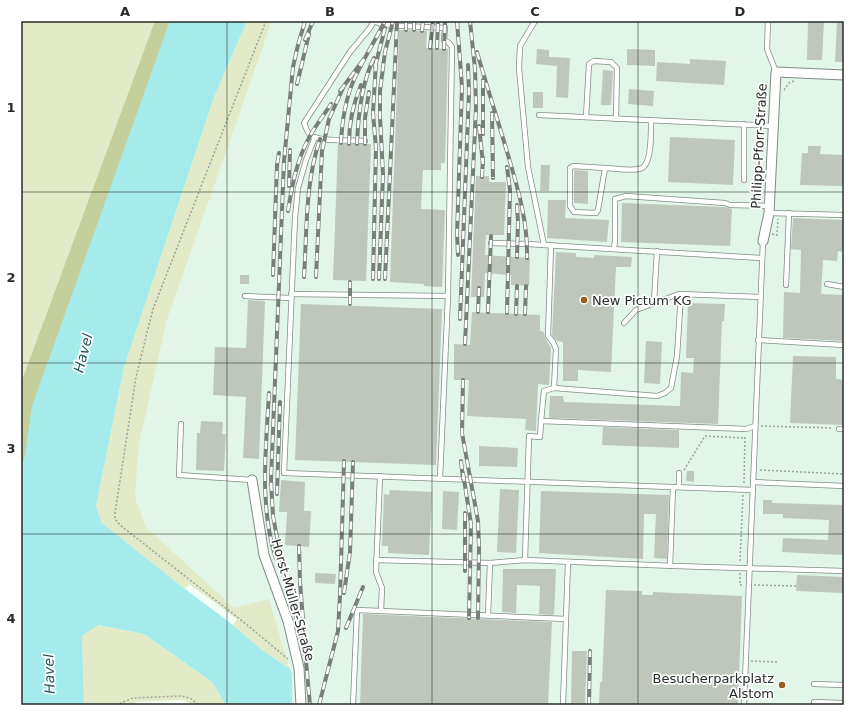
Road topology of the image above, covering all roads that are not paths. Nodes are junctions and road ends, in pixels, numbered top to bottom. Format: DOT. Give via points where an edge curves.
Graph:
graph roads {
  1 [pos="374,21"];
  2 [pos="535,21"];
  3 [pos="768,21"];
  4 [pos="776,72"];
  5 [pos="844,75"];
  6 [pos="539,115"];
  7 [pos="586,117"];
  8 [pos="616,118"];
  9 [pos="651,120"];
  10 [pos="744,124"];
  11 [pos="773,126"];
  12 [pos="315,138"];
  13 [pos="365,141"];
  14 [pos="605,168"];
  15 [pos="744,180"];
  16 [pos="772,211"];
  17 [pos="789,214"];
  18 [pos="844,215"];
  19 [pos="763,237"];
  20 [pos="490,243"];
  21 [pos="544,245"];
  22 [pos="551,245"];
  23 [pos="614,249"];
  24 [pos="657,252"];
  25 [pos="761,258"];
  26 [pos="827,284"];
  27 [pos="786,285"];
  28 [pos="844,286"];
  29 [pos="681,294"];
  30 [pos="245,296"];
  31 [pos="291,296"];
  32 [pos="448,296"];
  33 [pos="760,297"];
  34 [pos="654,302"];
  35 [pos="624,323"];
  36 [pos="758,340"];
  37 [pos="844,345"];
  38 [pos="554,388"];
  39 [pos="541,421"];
  40 [pos="181,424"];
  41 [pos="755,426"];
  42 [pos="682,474"];
  43 [pos="380,476"];
  44 [pos="440,478"];
  45 [pos="252,480"];
  46 [pos="528,482"];
  47 [pos="753,482"];
  48 [pos="844,486"];
  49 [pos="673,487"];
  50 [pos="679,487"];
  51 [pos="753,490"];
  52 [pos="376,560"];
  53 [pos="525,560"];
  54 [pos="568,562"];
  55 [pos="490,563"];
  56 [pos="670,566"];
  57 [pos="750,569"];
  58 [pos="844,571"];
  59 [pos="381,611"];
  60 [pos="488,615"];
  61 [pos="566,619"];
  62 [pos="814,684"];
  63 [pos="844,685"];
  64 [pos="814,702"];
  65 [pos="841,703"];
  66 [pos="301,705"];
  67 [pos="353,705"];
  68 [pos="563,705"];
  69 [pos="744,705"];
  1 -- 12 [label="lane" via="307,117 304,124 310,135"];
  1 -- 32 [label="lane" via="383,25 445,28 444,40 452,47"];
  2 -- 21 [label="lane" via="520,46 519,68 528,167"];
  3 -- 4 [label="lane" via="767,49"];
  4 -- 5 [label="street, Philipp-Pforr-Straße"];
  4 -- 11 [label="street, Philipp-Pforr-Straße"];
  6 -- 7 [label="lane"];
  7 -- 8 [label="lane"];
  7 -- 8 [label="lane" via="589,64 594,61 611,62 617,68"];
  8 -- 9 [label="lane"];
  9 -- 10 [label="lane"];
  9 -- 14 [label="lane" via="649,158 645,166 635,169"];
  10 -- 11 [label="lane"];
  10 -- 15 [label="lane"];
  11 -- 16 [label="street, Philipp-Pforr-Straße"];
  12 -- 13 [label="lane"];
  12 -- 31 [label="lane" via="298,188"];
  14 -- 14 [label="lane" via="570,168 570,206 574,212 596,213"];
  16 -- 17 [label="lane"];
  16 -- 19 [label="street, Philipp-Pforr-Straße"];
  16 -- 23 [label="lane" via="725,203 626,196 615,199"];
  17 -- 18 [label="lane"];
  17 -- 27 [label="lane"];
  19 -- 25 [label="lane"];
  20 -- 21 [label="lane"];
  21 -- 22 [label="lane"];
  22 -- 23 [label="lane"];
  22 -- 38 [label="lane" via="548,336 556,349"];
  23 -- 24 [label="lane"];
  24 -- 25 [label="lane"];
  24 -- 34 [label="lane"];
  25 -- 33 [label="lane"];
  26 -- 28 [label="lane"];
  29 -- 33 [label="lane"];
  29 -- 34 [label="lane"];
  29 -- 38 [label="lane" via="677,356 671,388 665,393 657,396"];
  30 -- 31 [label="lane"];
  31 -- 32 [label="lane"];
  31 -- 43 [label="lane" via="284,473"];
  32 -- 44 [label="lane"];
  33 -- 36 [label="lane"];
  34 -- 35 [label="lane" via="636,310"];
  36 -- 37 [label="lane"];
  36 -- 41 [label="lane"];
  38 -- 39 [label="lane" via="544,391"];
  39 -- 41 [label="lane" via="746,429"];
  39 -- 46 [label="lane" via="540,437 529,436"];
  40 -- 45 [label="lane" via="179,476"];
  41 -- 47 [label="lane"];
  42 -- 50 [label="lane"];
  43 -- 44 [label="lane"];
  43 -- 52 [label="lane"];
  44 -- 46 [label="lane"];
  45 -- 66 [label="street, Horst-Müller-Straße" via="264,555 288,621 299,668"];
  46 -- 49 [label="lane"];
  46 -- 53 [label="lane"];
  47 -- 48 [label="lane"];
  47 -- 51 [label="lane"];
  49 -- 50 [label="lane"];
  49 -- 56 [label="lane"];
  50 -- 51 [label="lane"];
  51 -- 57 [label="lane"];
  52 -- 55 [label="lane"];
  52 -- 59 [label="lane" via="376,572 382,588"];
  53 -- 54 [label="lane"];
  53 -- 55 [label="lane"];
  54 -- 56 [label="lane"];
  54 -- 61 [label="lane"];
  55 -- 60 [label="lane"];
  56 -- 57 [label="lane"];
  57 -- 58 [label="lane"];
  57 -- 69 [label="lane"];
  59 -- 60 [label="lane"];
  59 -- 67 [label="lane" via="357,610"];
  60 -- 61 [label="lane"];
  61 -- 68 [label="lane"];
  62 -- 63 [label="lane"];
  64 -- 65 [label="lane"];
}
